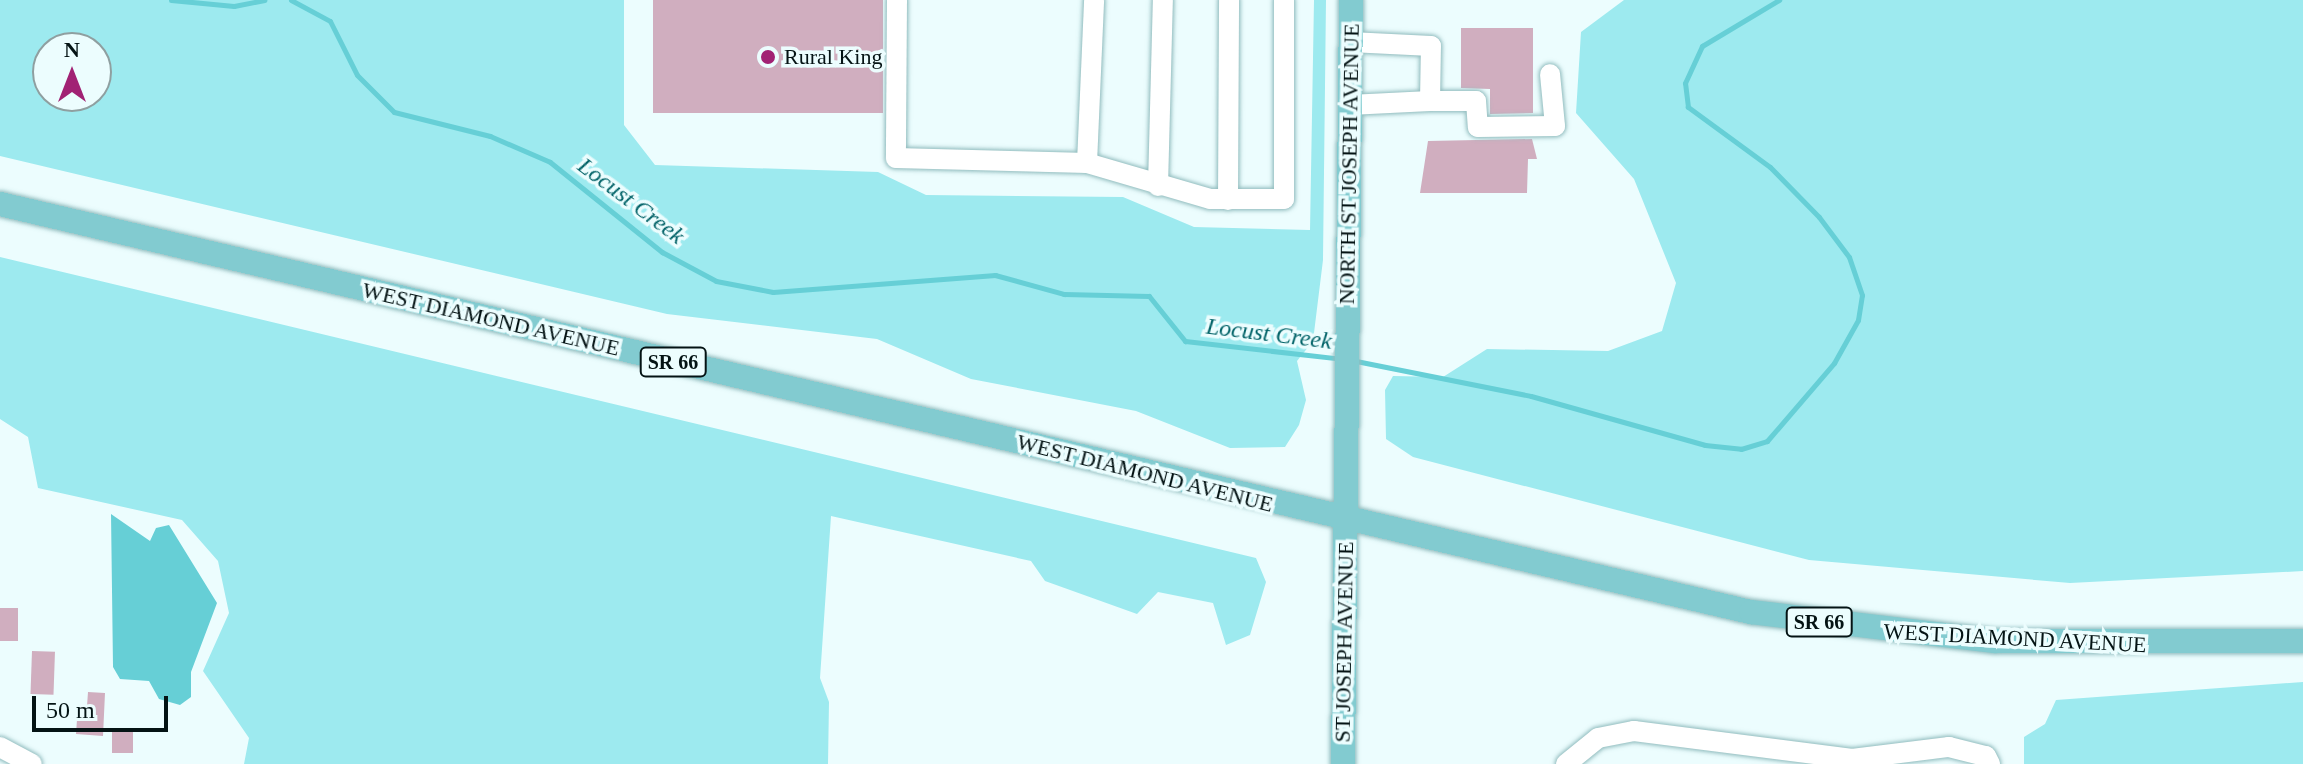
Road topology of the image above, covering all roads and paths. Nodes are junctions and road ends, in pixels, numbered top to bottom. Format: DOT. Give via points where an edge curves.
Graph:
graph roads {
  1 [pos="897,0"];
  2 [pos="1094,0"];
  3 [pos="1163,0"];
  4 [pos="1229,0"];
  5 [pos="1284,0"];
  6 [pos="1351,0"];
  7 [pos="1350,42"];
  8 [pos="1550,74"];
  9 [pos="1430,101"];
  10 [pos="1349,105"];
  11 [pos="1087,163"];
  12 [pos="1158,186"];
  13 [pos="1228,200"];
  14 [pos="0,204"];
  15 [pos="1346,521"];
  16 [pos="2303,641"];
  17 [pos="0,747"];
  18 [pos="32,764"];
  19 [pos="1343,764"];
  20 [pos="1566,764"];
  21 [pos="1990,764"];
  1 -- 11 [label="street" via="896,158"];
  2 -- 11 [label="street"];
  3 -- 12 [label="street"];
  4 -- 13 [label="street"];
  5 -- 13 [label="street" via="1284,199"];
  6 -- 7 [label="main road, NORTH ST JOSEPH AVENUE"];
  7 -- 9 [label="street" via="1431,46"];
  7 -- 10 [label="main road, NORTH ST JOSEPH AVENUE"];
  8 -- 9 [label="street" via="1555,126 1478,127 1476,101"];
  9 -- 10 [label="street"];
  10 -- 15 [label="main road, NORTH ST JOSEPH AVENUE"];
  11 -- 12 [label="street"];
  12 -- 13 [label="street"];
  14 -- 15 [label="main road, WEST DIAMOND AVENUE / SR 66"];
  15 -- 16 [label="main road, WEST DIAMOND AVENUE / SR 66" via="1693,601 1866,629 2064,645"];
  15 -- 19 [label="main road, ST JOSEPH AVENUE"];
  17 -- 18 [label="street"];
  20 -- 21 [label="street" via="1598,738 1634,731 1852,759 1949,747 1986,756"];
}
